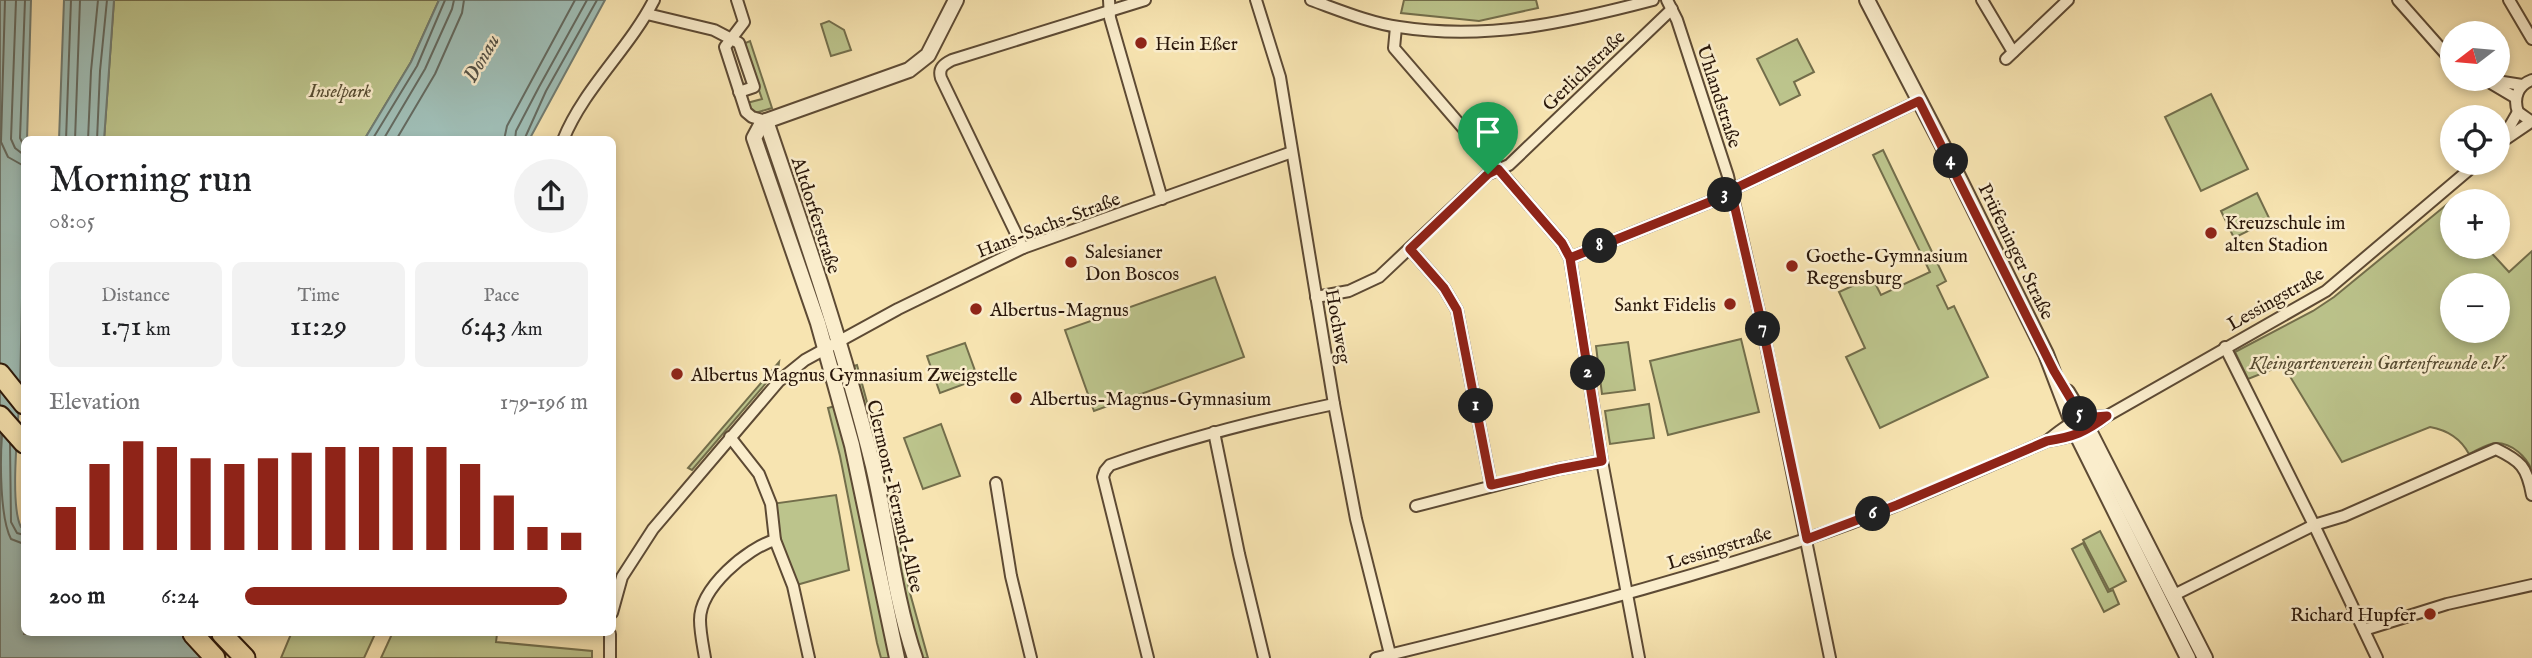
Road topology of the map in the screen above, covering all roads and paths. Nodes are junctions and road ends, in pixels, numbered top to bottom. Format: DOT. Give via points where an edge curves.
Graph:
graph roads {
  1 [pos="654,0"];
  2 [pos="737,0"];
  3 [pos="956,0"];
  4 [pos="1145,0"];
  5 [pos="1256,0"];
  6 [pos="1311,0"];
  7 [pos="1653,0"];
  8 [pos="1867,0"];
  9 [pos="1982,0"];
  10 [pos="2068,0"];
  11 [pos="2398,0"];
  12 [pos="2509,0"];
  13 [pos="1109,5"];
  14 [pos="1669,5"];
  15 [pos="647,14"];
  16 [pos="1396,27"];
  17 [pos="732,39"];
  18 [pos="2532,41"];
  19 [pos="2440,47"];
  20 [pos="2510,79"];
  21 [pos="2529,79"];
  22 [pos="2504,91"];
  23 [pos="2516,98"];
  24 [pos="1919,101"];
  25 [pos="746,112"];
  26 [pos="2518,112"];
  27 [pos="766,121"];
  28 [pos="2531,122"];
  29 [pos="2510,125"];
  30 [pos="2510,135"];
  31 [pos="565,136"];
  32 [pos="754,138"];
  33 [pos="1292,152"];
  34 [pos="1498,169"];
  35 [pos="2463,175"];
  36 [pos="1731,191"];
  37 [pos="1162,199"];
  38 [pos="1023,248"];
  39 [pos="1410,249"];
  40 [pos="1570,258"];
  41 [pos="1316,297"];
  42 [pos="839,342"];
  43 [pos="2225,347"];
  44 [pos="825,349"];
  45 [pos="0,374"];
  46 [pos="0,387"];
  47 [pos="21,400"];
  48 [pos="1334,404"];
  49 [pos="21,411"];
  50 [pos="0,416"];
  51 [pos="0,425"];
  52 [pos="2080,426"];
  53 [pos="1214,432"];
  54 [pos="730,437"];
  55 [pos="21,440"];
  56 [pos="21,447"];
  57 [pos="1602,461"];
  58 [pos="996,483"];
  59 [pos="1491,485"];
  60 [pos="2532,495"];
  61 [pos="1416,506"];
  62 [pos="2314,525"];
  63 [pos="1807,539"];
  64 [pos="775,540"];
  65 [pos="617,575"];
  66 [pos="2532,585"];
  67 [pos="1626,593"];
  68 [pos="2172,596"];
  69 [pos="2364,630"];
  70 [pos="195,636"];
  71 [pos="224,636"];
  72 [pos="610,636"];
  73 [pos="1391,656"];
  74 [pos="215,658"];
  75 [pos="245,658"];
  76 [pos="610,658"];
  77 [pos="705,658"];
  78 [pos="809,658"];
  79 [pos="897,658"];
  80 [pos="915,658"];
  81 [pos="1031,658"];
  82 [pos="1148,658"];
  83 [pos="1264,658"];
  84 [pos="1377,658"];
  85 [pos="1639,658"];
  86 [pos="1830,658"];
  87 [pos="2188,658"];
  88 [pos="2205,658"];
  89 [pos="2377,658"];
  1 -- 15 [label="street"];
  2 -- 17 [label="street, Altdorferstraße" via="744,22"];
  3 -- 27 [label="street" via="928,55 909,71"];
  4 -- 13 [label="street"];
  5 -- 33 [label="street, Hochweg" via="1280,77"];
  6 -- 16 [label="street"];
  7 -- 16 [label="street" via="1505,31 1458,33"];
  8 -- 24 [label="street, Prüfeninger Straße"];
  9 -- 10 [label="street" via="2010,56"];
  11 -- 19 [label="street"];
  12 -- 18 [label="street"];
  13 -- 37 [label="street"];
  13 -- 38 [label="street" via="952,60 940,71"];
  14 -- 34 [label="street, Gerlichstraße" via="1509,165"];
  14 -- 36 [label="street, Uhlandstraße"];
  15 -- 17 [label="street" via="714,30"];
  15 -- 31 [label="street"];
  16 -- 34 [label="street" via="1394,48"];
  17 -- 25 [label="street, Altdorferstraße" via="725,47"];
  20 -- 21 [label="street"];
  21 -- 23 [label="street"];
  22 -- 23 [label="street"];
  23 -- 26 [label="street"];
  24 -- 36 [label="street"];
  24 -- 52 [label="street, Prüfeninger Straße"];
  25 -- 27 [label="street"];
  25 -- 32 [label="street, Altdorferstraße"];
  26 -- 28 [label="street"];
  26 -- 29 [label="street"];
  27 -- 32 [label="street"];
  27 -- 42 [label="street, Altdorferstraße"];
  28 -- 30 [label="street"];
  32 -- 44 [label="street, Altdorferstraße"];
  33 -- 37 [label="street, Hans-Sachs-Straße"];
  33 -- 41 [label="street, Hochweg"];
  34 -- 39 [label="street, Gerlichstraße"];
  34 -- 40 [label="street"];
  35 -- 43 [label="street, Lessingstraße" via="2326,291"];
  36 -- 40 [label="street"];
  36 -- 63 [label="street, Uhlandstraße"];
  37 -- 38 [label="street, Hans-Sachs-Straße"];
  38 -- 42 [label="street, Hans-Sachs-Straße"];
  39 -- 41 [label="street, Gerlichstraße" via="1364,285"];
  39 -- 59 [label="street" via="1457,310"];
  40 -- 57 [label="street"];
  41 -- 48 [label="street, Hochweg"];
  42 -- 44 [label="street, Hans-Sachs-Straße"];
  42 -- 80 [label="street, Clermont-Ferrand-Allee" via="874,468"];
  43 -- 52 [label="street, Lessingstraße" via="2107,416"];
  43 -- 62 [label="street"];
  44 -- 54 [label="street, Hans-Sachs-Straße" via="779,380"];
  44 -- 79 [label="street, Clermont-Ferrand-Allee" via="861,483"];
  45 -- 47 [label="highway"];
  46 -- 49 [label="highway"];
  48 -- 53 [label="street"];
  48 -- 73 [label="street, Hochweg"];
  50 -- 55 [label="highway"];
  51 -- 56 [label="highway"];
  52 -- 63 [label="street, Lessingstraße"];
  52 -- 68 [label="street, Prüfeninger Straße"];
  52 -- 87 [label="street, Prüfeninger Straße"];
  53 -- 82 [label="street" via="1110,465 1103,477"];
  53 -- 83 [label="street"];
  54 -- 64 [label="street" via="766,490"];
  54 -- 65 [label="street, Hans-Sachs-Straße"];
  57 -- 59 [label="street"];
  57 -- 67 [label="street"];
  58 -- 81 [label="street" via="1011,576"];
  59 -- 61 [label="street"];
  60 -- 62 [label="street" via="2523,466 2496,449"];
  62 -- 68 [label="street"];
  62 -- 69 [label="street"];
  63 -- 67 [label="street, Lessingstraße"];
  63 -- 86 [label="street, Uhlandstraße"];
  64 -- 77 [label="street" via="760,544 716,583 704,600 700,618"];
  64 -- 78 [label="street" via="793,586"];
  66 -- 69 [label="street" via="2447,604"];
  67 -- 73 [label="street, Lessingstraße"];
  67 -- 85 [label="street"];
  68 -- 88 [label="street, Prüfeninger Straße"];
  69 -- 89 [label="street"];
  70 -- 74 [label="highway"];
  71 -- 75 [label="highway"];
  72 -- 76 [label="street"];
  73 -- 84 [label="street, Lessingstraße"];
}
